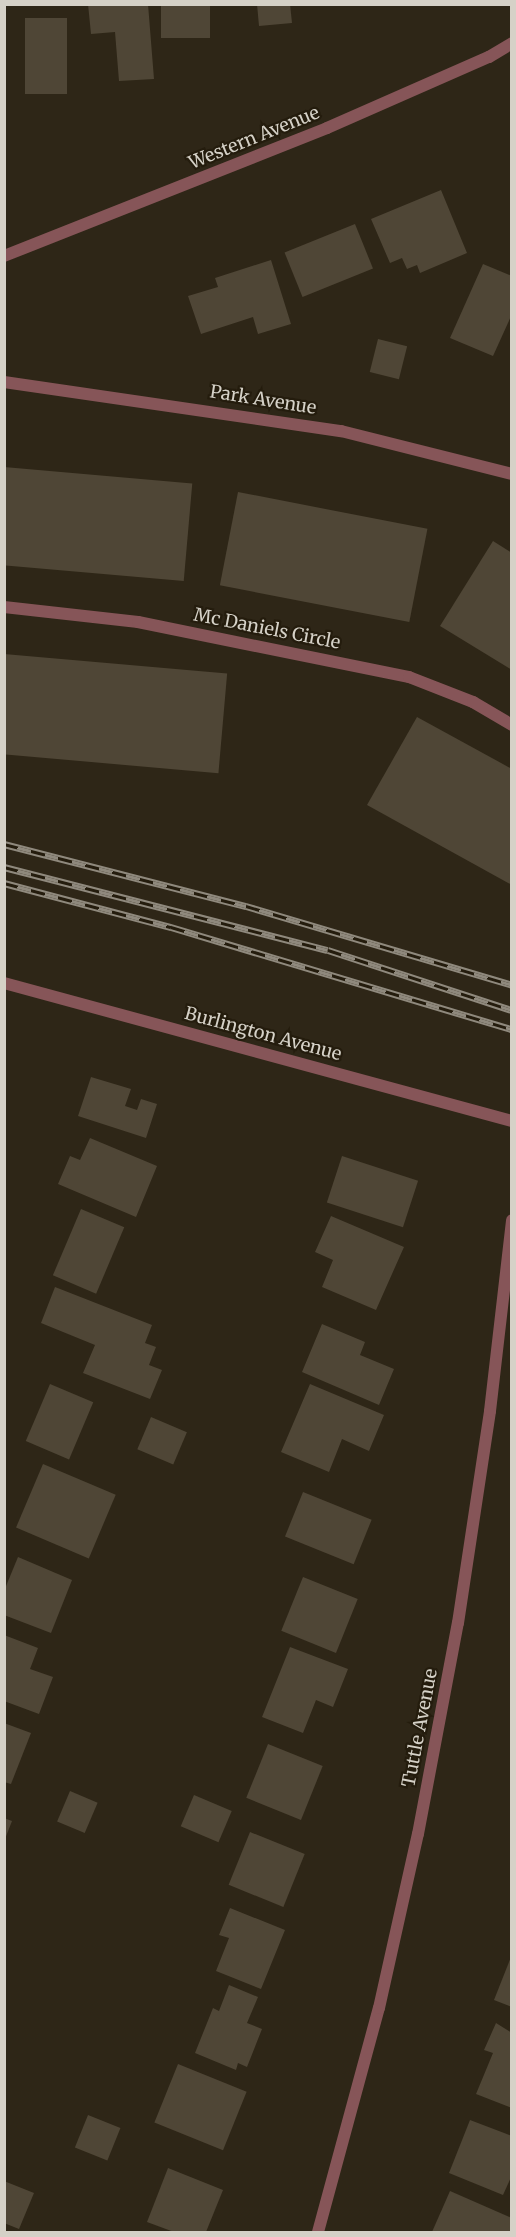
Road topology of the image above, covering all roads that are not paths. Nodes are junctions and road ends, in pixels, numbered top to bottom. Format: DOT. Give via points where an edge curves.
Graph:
graph roads {
  1 [pos="512,43"];
  2 [pos="4,256"];
  3 [pos="4,382"];
  4 [pos="512,474"];
  5 [pos="4,607"];
  6 [pos="512,725"];
  7 [pos="4,983"];
  8 [pos="512,1121"];
  9 [pos="512,1221"];
  10 [pos="318,2232"];
  1 -- 2 [label="street, Western Avenue" via="489,57 327,128"];
  3 -- 4 [label="street, Park Avenue" via="341,431"];
  5 -- 6 [label="street, Mc Daniels Circle" via="138,622 409,676 473,702"];
  7 -- 8 [label="street, Burlington Avenue"];
  9 -- 10 [label="street, Tuttle Avenue" via="490,1411 460,1611 421,1822 379,2008"];
}
